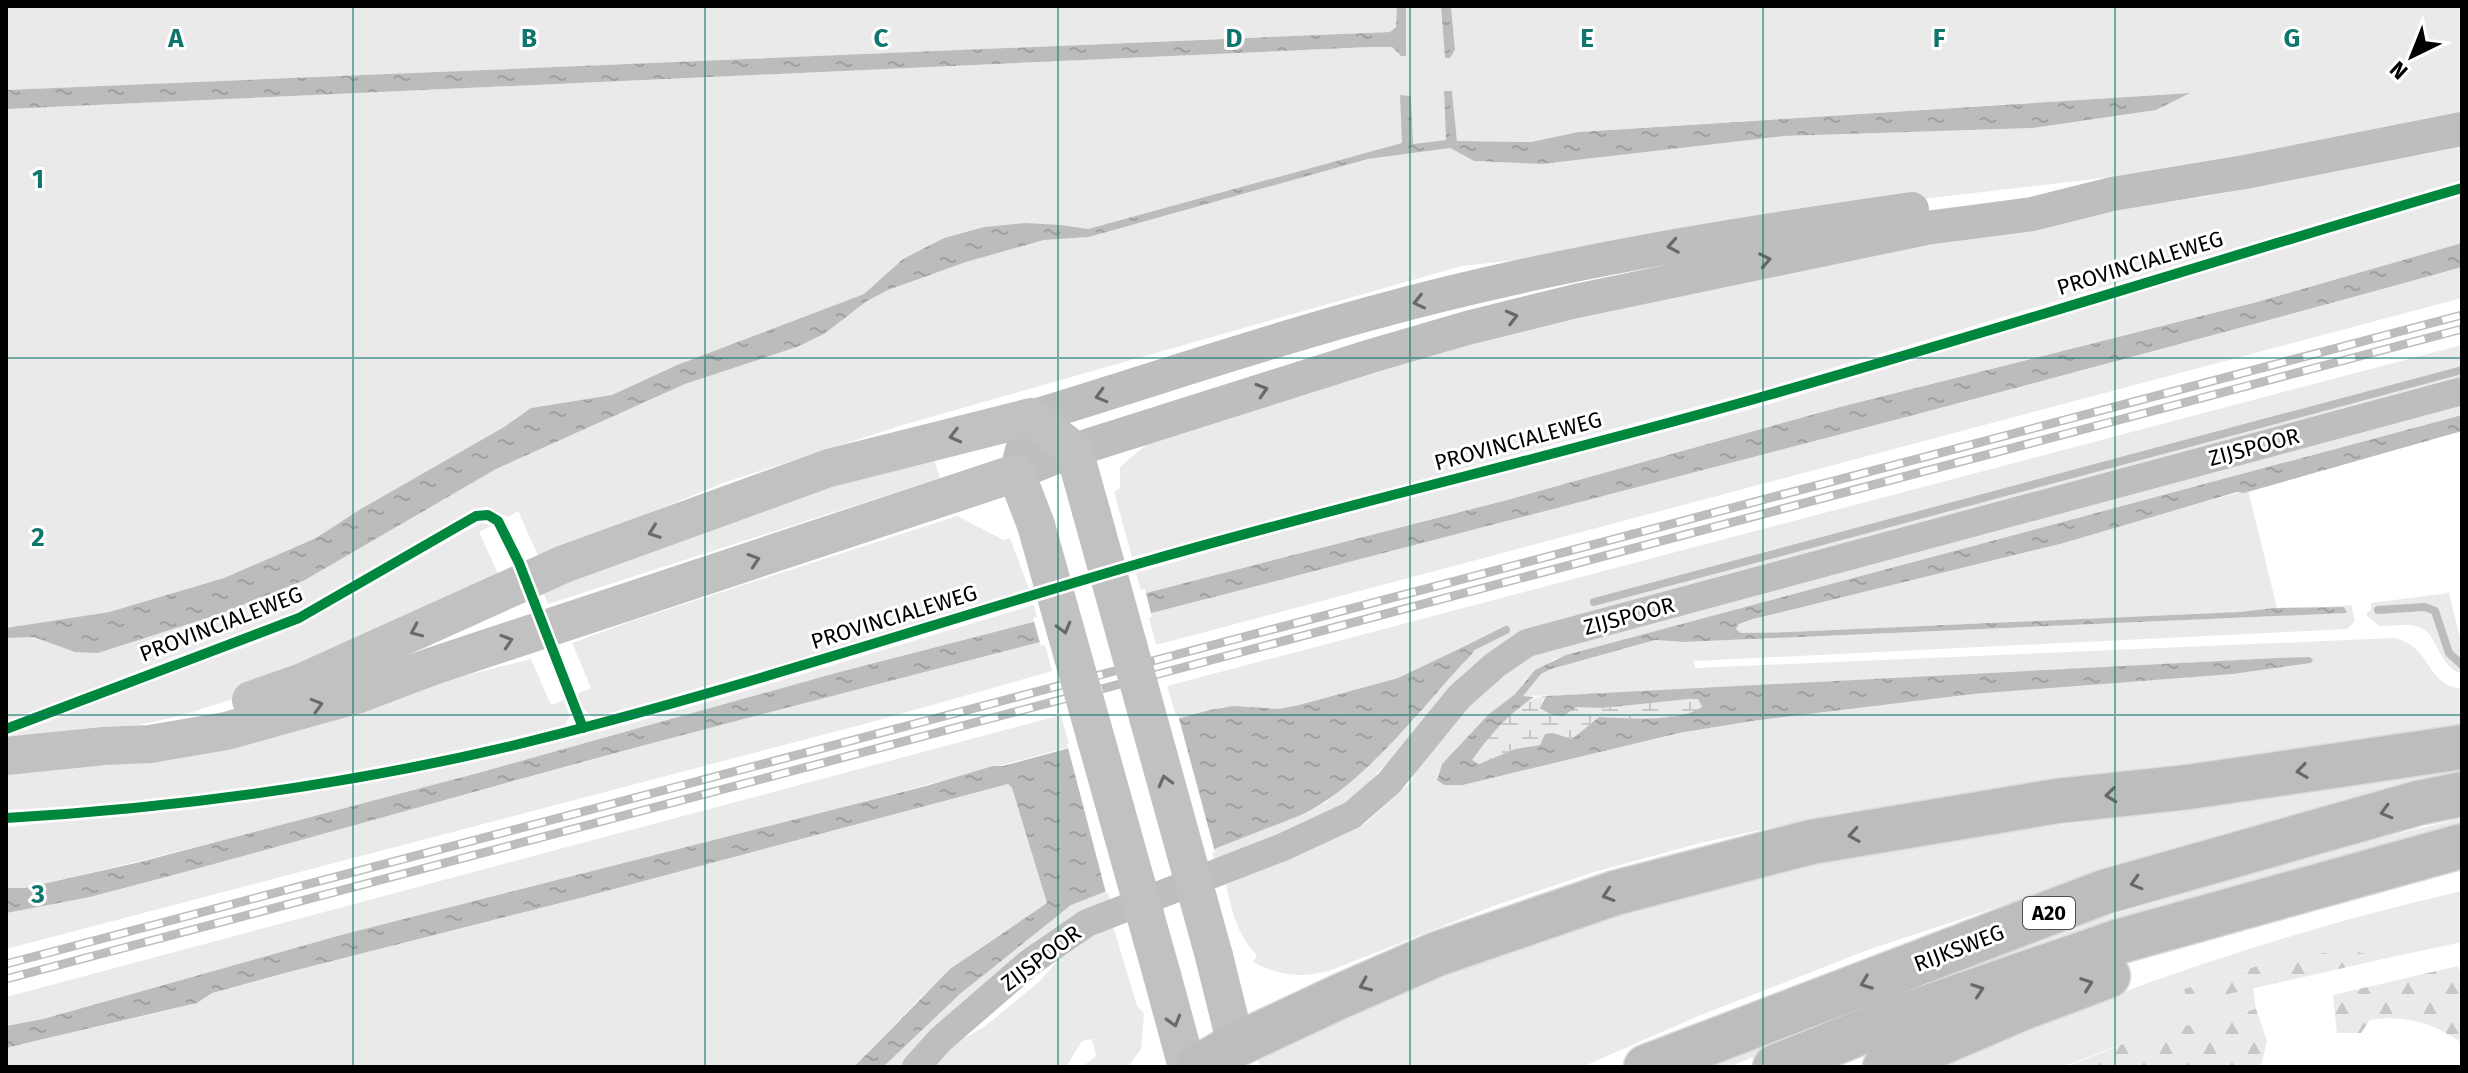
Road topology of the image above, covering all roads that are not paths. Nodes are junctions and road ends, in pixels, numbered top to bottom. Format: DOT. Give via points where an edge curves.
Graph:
graph roads {
  1 [pos="2462,129"];
  2 [pos="2112,194"];
  3 [pos="2462,391"];
  4 [pos="1031,417"];
  5 [pos="1074,450"];
  6 [pos="1016,473"];
  7 [pos="104,746"];
  8 [pos="2462,747"];
  9 [pos="6,756"];
  10 [pos="2462,794"];
  11 [pos="2462,846"];
  12 [pos="2321,884"];
  13 [pos="1236,1045"];
  14 [pos="916,1067"];
  15 [pos="1187,1067"];
  16 [pos="1198,1067"];
  17 [pos="1646,1067"];
  18 [pos="1775,1067"];
  19 [pos="1885,1067"];
  1 -- 2 [label="street"];
  2 -- 4 [label="street, one-way" via="1926,207 1618,255 1372,313"];
  5 -- 2 [label="street, one-way" via="1467,328 1701,273 1926,228 2032,214"];
  3 -- 14 [label="street, ZIJSPOOR" via="1527,643 1459,697 1389,783 1352,815 1087,923 1029,963"];
  4 -- 5 [label="main road"];
  4 -- 6 [label="street"];
  4 -- 7 [label="main road, one-way" via="829,468 564,564 300,683"];
  5 -- 6 [label="street"];
  13 -- 5 [label="main road, one-way, bridge"];
  7 -- 6 [label="main road, one-way" via="226,731 359,694"];
  6 -- 15 [label="main road, one-way, bridge" via="1036,525"];
  7 -- 9 [label="main road"];
  8 -- 13 [label="highway, one-way" via="2057,801 1811,842 1615,893 1437,954"];
  10 -- 17 [label="highway, RIJKSWEG / A20, one-way" via="2104,892"];
  11 -- 12 [label="highway, RIJKSWEG / A20"];
  18 -- 12 [label="highway, RIJKSWEG / A20, one-way" via="1899,1017 2117,942"];
  19 -- 12 [label="highway, A20, one-way" via="2020,1009 2285,915"];
  13 -- 16 [label="highway"];
}
